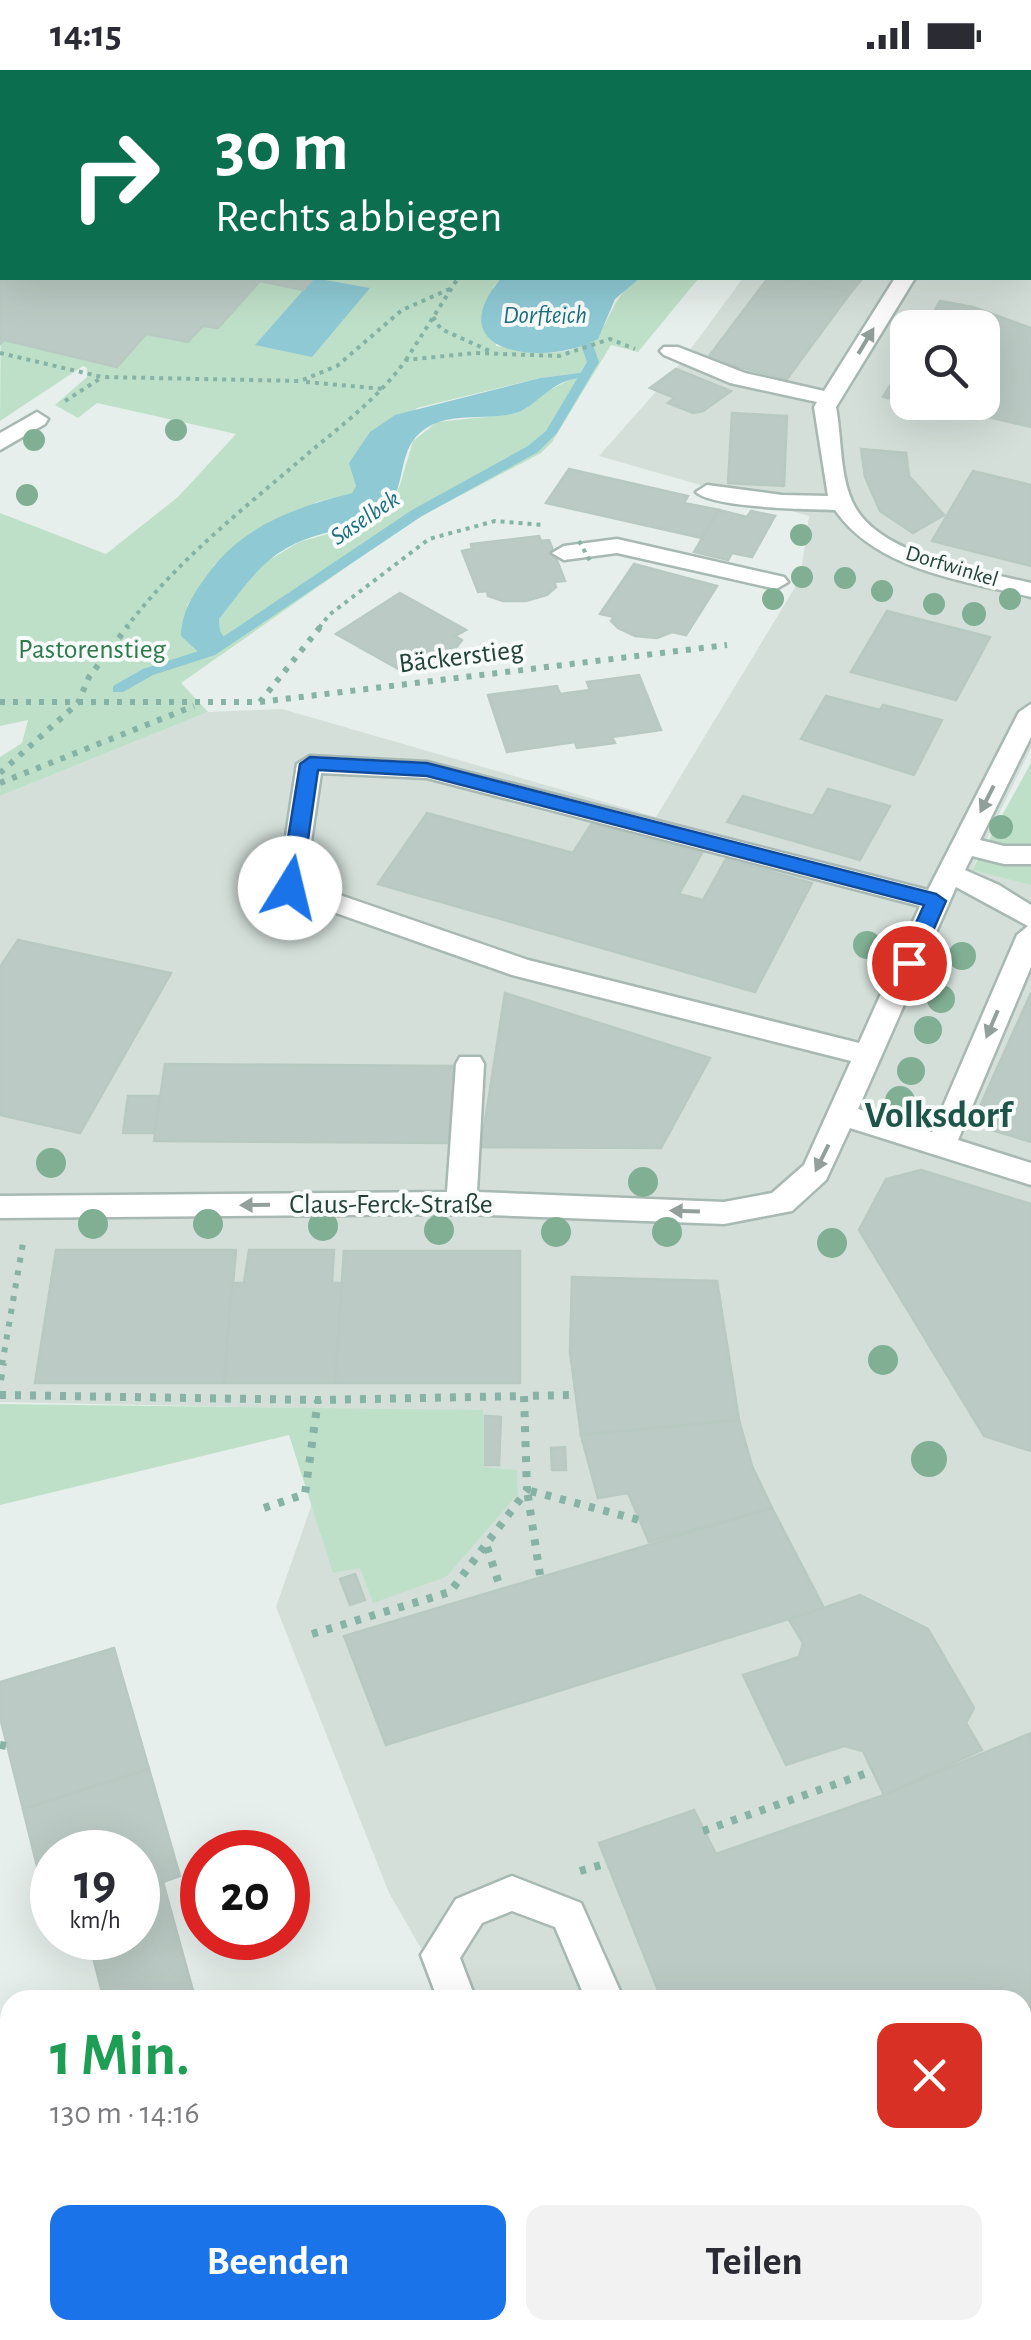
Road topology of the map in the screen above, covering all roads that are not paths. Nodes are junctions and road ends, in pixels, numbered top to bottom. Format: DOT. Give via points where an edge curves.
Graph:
graph roads {
  1 [pos="904,280"];
  2 [pos="670,350"];
  3 [pos="830,399"];
  4 [pos="37,419"];
  5 [pos="0,443"];
  6 [pos="707,492"];
  7 [pos="842,503"];
  8 [pos="571,543"];
  9 [pos="776,582"];
  10 [pos="1031,590"];
  11 [pos="1031,712"];
  12 [pos="963,845"];
  13 [pos="1031,855"];
  14 [pos="949,874"];
  15 [pos="936,901"];
  16 [pos="1031,918"];
  17 [pos="1031,935"];
  18 [pos="868,1055"];
  19 [pos="470,1064"];
  20 [pos="843,1115"];
  21 [pos="940,1146"];
  22 [pos="1031,1174"];
  23 [pos="460,1204"];
  24 [pos="15,1207"];
  25 [pos="453,1990"];
  26 [pos="601,1990"];
  3 -- 1 [label="street, one-way"];
  2 -- 3 [label="street" via="738,378"];
  3 -- 7 [label="street" via="825,408"];
  4 -- 5 [label="street"];
  6 -- 7 [label="street"];
  7 -- 10 [label="street, Dorfwinkel" via="855,526 915,559"];
  8 -- 9 [label="street" via="617,546"];
  11 -- 12 [label="street, one-way"];
  12 -- 13 [label="street"];
  12 -- 14 [label="street"];
  14 -- 15 [label="street"];
  14 -- 16 [label="street"];
  15 -- 18 [label="street"];
  15 -- 18 [label="street" via="427,770 310,764 290,888 522,968"];
  17 -- 21 [label="street, one-way"];
  18 -- 20 [label="street"];
  19 -- 23 [label="street"];
  20 -- 21 [label="street"];
  20 -- 23 [label="street, Claus-Ferck-Straße, one-way" via="816,1172 782,1203 724,1213"];
  21 -- 22 [label="street"];
  23 -- 24 [label="street, Claus-Ferck-Straße, one-way"];
  25 -- 26 [label="street" via="440,1955 469,1911 512,1893 568,1914"];
}
